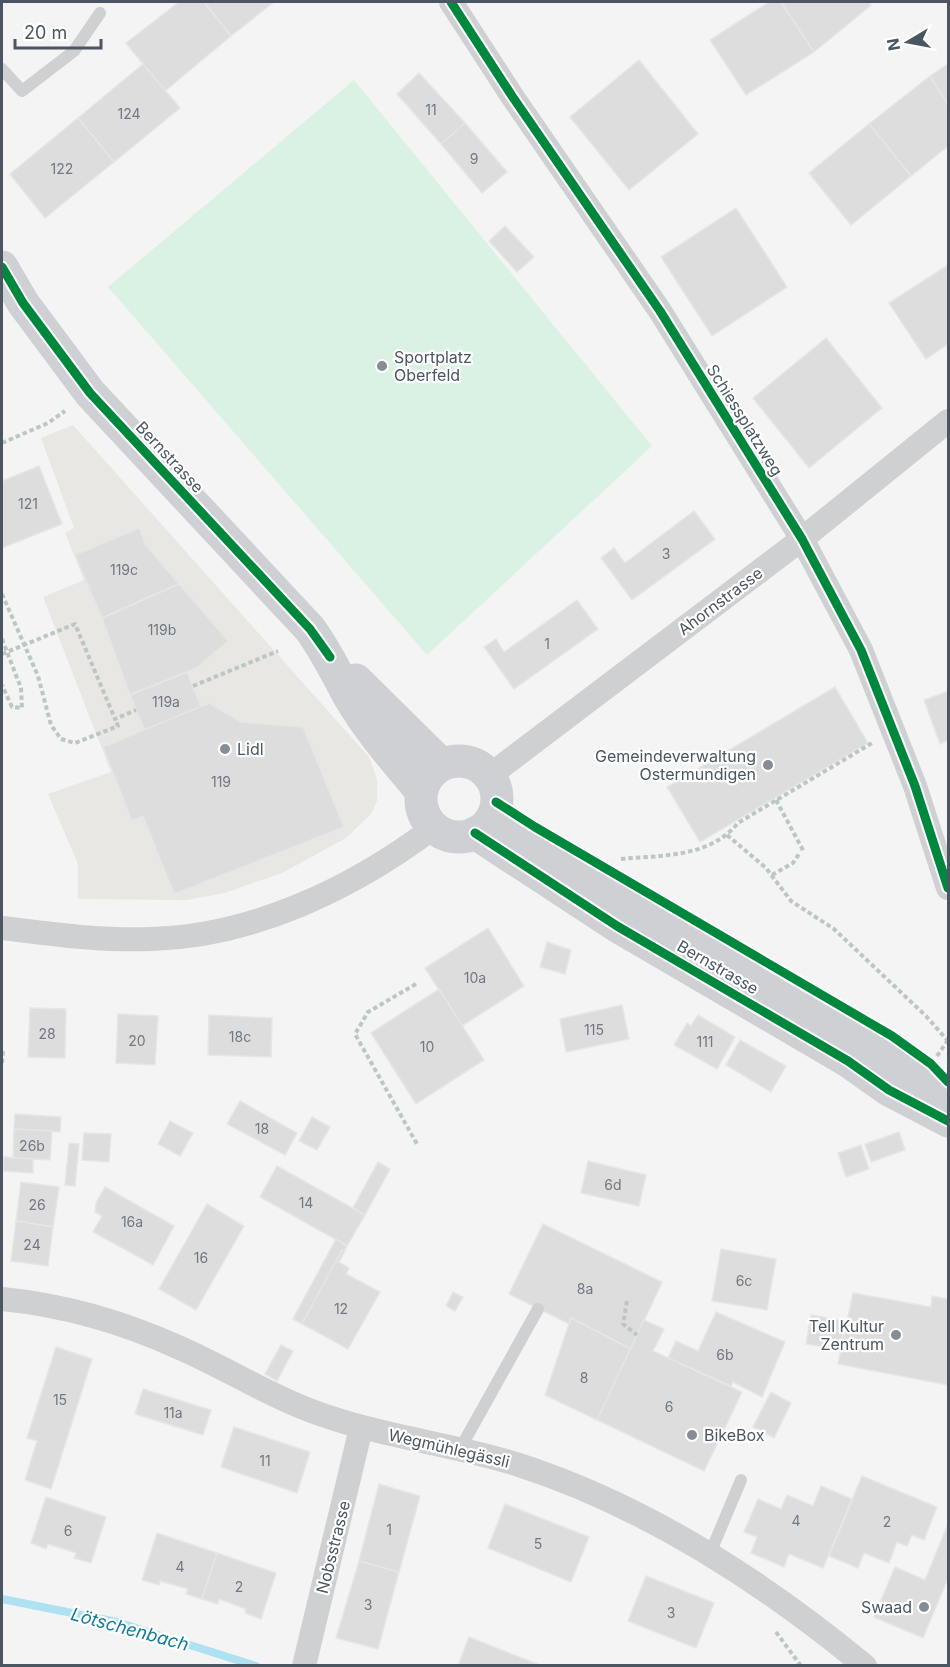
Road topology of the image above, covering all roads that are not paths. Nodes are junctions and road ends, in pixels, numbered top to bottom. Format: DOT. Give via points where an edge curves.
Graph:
graph roads {
  1 [pos="451,2"];
  2 [pos="100,14"];
  3 [pos="2,69"];
  4 [pos="2,267"];
  5 [pos="948,421"];
  6 [pos="802,539"];
  7 [pos="330,657"];
  8 [pos="441,764"];
  9 [pos="489,776"];
  10 [pos="421,791"];
  11 [pos="485,824"];
  12 [pos="433,828"];
  13 [pos="948,888"];
  14 [pos="2,928"];
  15 [pos="948,1119"];
  16 [pos="2,1299"];
  17 [pos="538,1308"];
  18 [pos="361,1428"];
  19 [pos="460,1449"];
  20 [pos="741,1480"];
  21 [pos="709,1556"];
  22 [pos="304,1665"];
  23 [pos="865,1665"];
  1 -- 6 [label="street, Schiessplatzweg" via="660,311"];
  2 -- 3 [label="lane" via="74,51 22,91"];
  4 -- 7 [label="main road, Bernstrasse" via="23,303 90,393 310,629"];
  5 -- 6 [label="street, Ahornstrasse"];
  6 -- 9 [label="street, Ahornstrasse"];
  6 -- 13 [label="street, Schiessplatzweg" via="861,650"];
  7 -- 8 [label="main road, Bernstrasse"];
  7 -- 10 [label="main road, Bernstrasse" via="350,698 381,744"];
  8 -- 9 [label="main road" via="473,764"];
  8 -- 10 [label="main road"];
  9 -- 11 [label="main road" via="495,787"];
  10 -- 12 [label="main road" via="421,807"];
  11 -- 12 [label="main road" via="452,837"];
  11 -- 15 [label="main road, Bernstrasse" via="617,926 848,1061 889,1090"];
  12 -- 14 [label="street" via="398,854 336,889 228,929 116,940"];
  16 -- 18 [label="street, Wegmühlegässli" via="73,1310 129,1328 181,1348 308,1410"];
  17 -- 19 [label="lane"];
  18 -- 19 [label="street, Wegmühlegässli"];
  18 -- 22 [label="street, Nobsstrasse"];
  19 -- 21 [label="street, Wegmühlegässli" via="587,1489 642,1514"];
  20 -- 21 [label="lane"];
  21 -- 23 [label="street, Wegmühlegässli" via="815,1626"];
}
